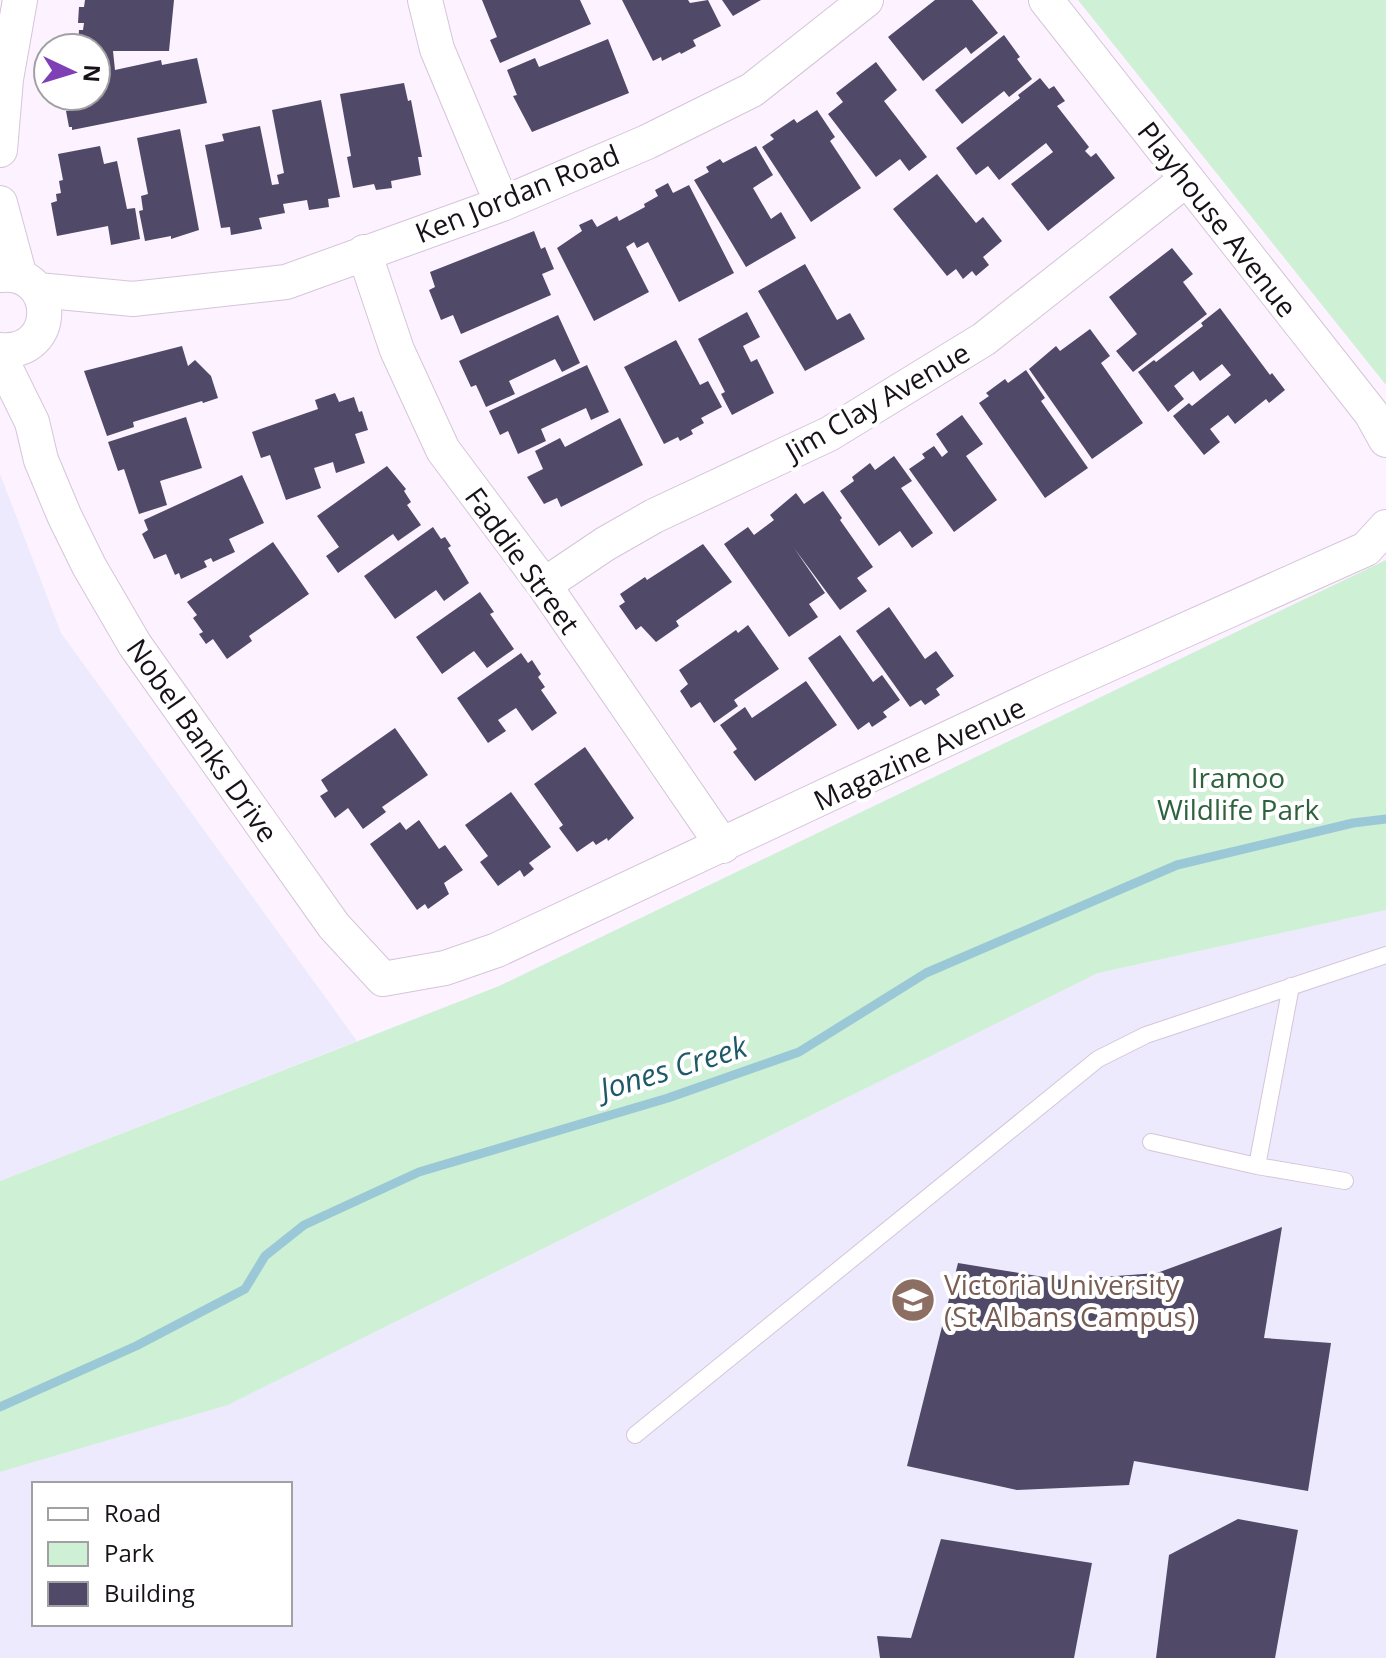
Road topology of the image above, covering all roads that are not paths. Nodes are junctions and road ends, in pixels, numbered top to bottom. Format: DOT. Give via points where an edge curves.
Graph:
graph roads {
  1 [pos="20,0"];
  2 [pos="425,0"];
  3 [pos="866,0"];
  4 [pos="1046,0"];
  5 [pos="0,150"];
  6 [pos="1187,179"];
  7 [pos="0,203"];
  8 [pos="502,204"];
  9 [pos="364,252"];
  10 [pos="19,281"];
  11 [pos="133,299"];
  12 [pos="18,344"];
  13 [pos="1386,440"];
  14 [pos="1386,527"];
  15 [pos="544,585"];
  16 [pos="723,846"];
  17 [pos="1386,955"];
  18 [pos="445,968"];
  19 [pos="1291,986"];
  20 [pos="1151,1142"];
  21 [pos="1257,1166"];
  22 [pos="1345,1181"];
  23 [pos="635,1435"];
  1 -- 5 [label="street"];
  2 -- 8 [label="street" via="437,49"];
  3 -- 8 [label="street, Ken Jordan Road" via="752,90"];
  4 -- 6 [label="street, Playhouse Avenue"];
  6 -- 13 [label="street, Playhouse Avenue" via="1371,413"];
  6 -- 15 [label="street, Jim Clay Avenue" via="984,339 829,434 654,516"];
  7 -- 10 [label="street"];
  8 -- 9 [label="street, Ken Jordan Road"];
  9 -- 11 [label="street, Ken Jordan Road" via="286,282"];
  9 -- 15 [label="street, Faddie Street" via="397,350 443,450"];
  10 -- 11 [label="street, Ken Jordan Road"];
  10 -- 12 [label="street, Nobel Banks Drive" via="43,301 45,314"];
  11 -- 12 [label="street, Ken Jordan Road"];
  12 -- 18 [label="street, Nobel Banks Drive" via="41,460 89,566 135,645 334,926 383,979"];
  14 -- 16 [label="street, Magazine Avenue" via="1366,549 1051,690"];
  15 -- 16 [label="street, Faddie Street"];
  16 -- 18 [label="street, Magazine Avenue" via="497,950"];
  17 -- 19 [label="lane"];
  19 -- 21 [label="lane"];
  19 -- 23 [label="lane" via="1146,1035 1098,1059"];
  20 -- 21 [label="lane"];
  21 -- 22 [label="lane"];
}
